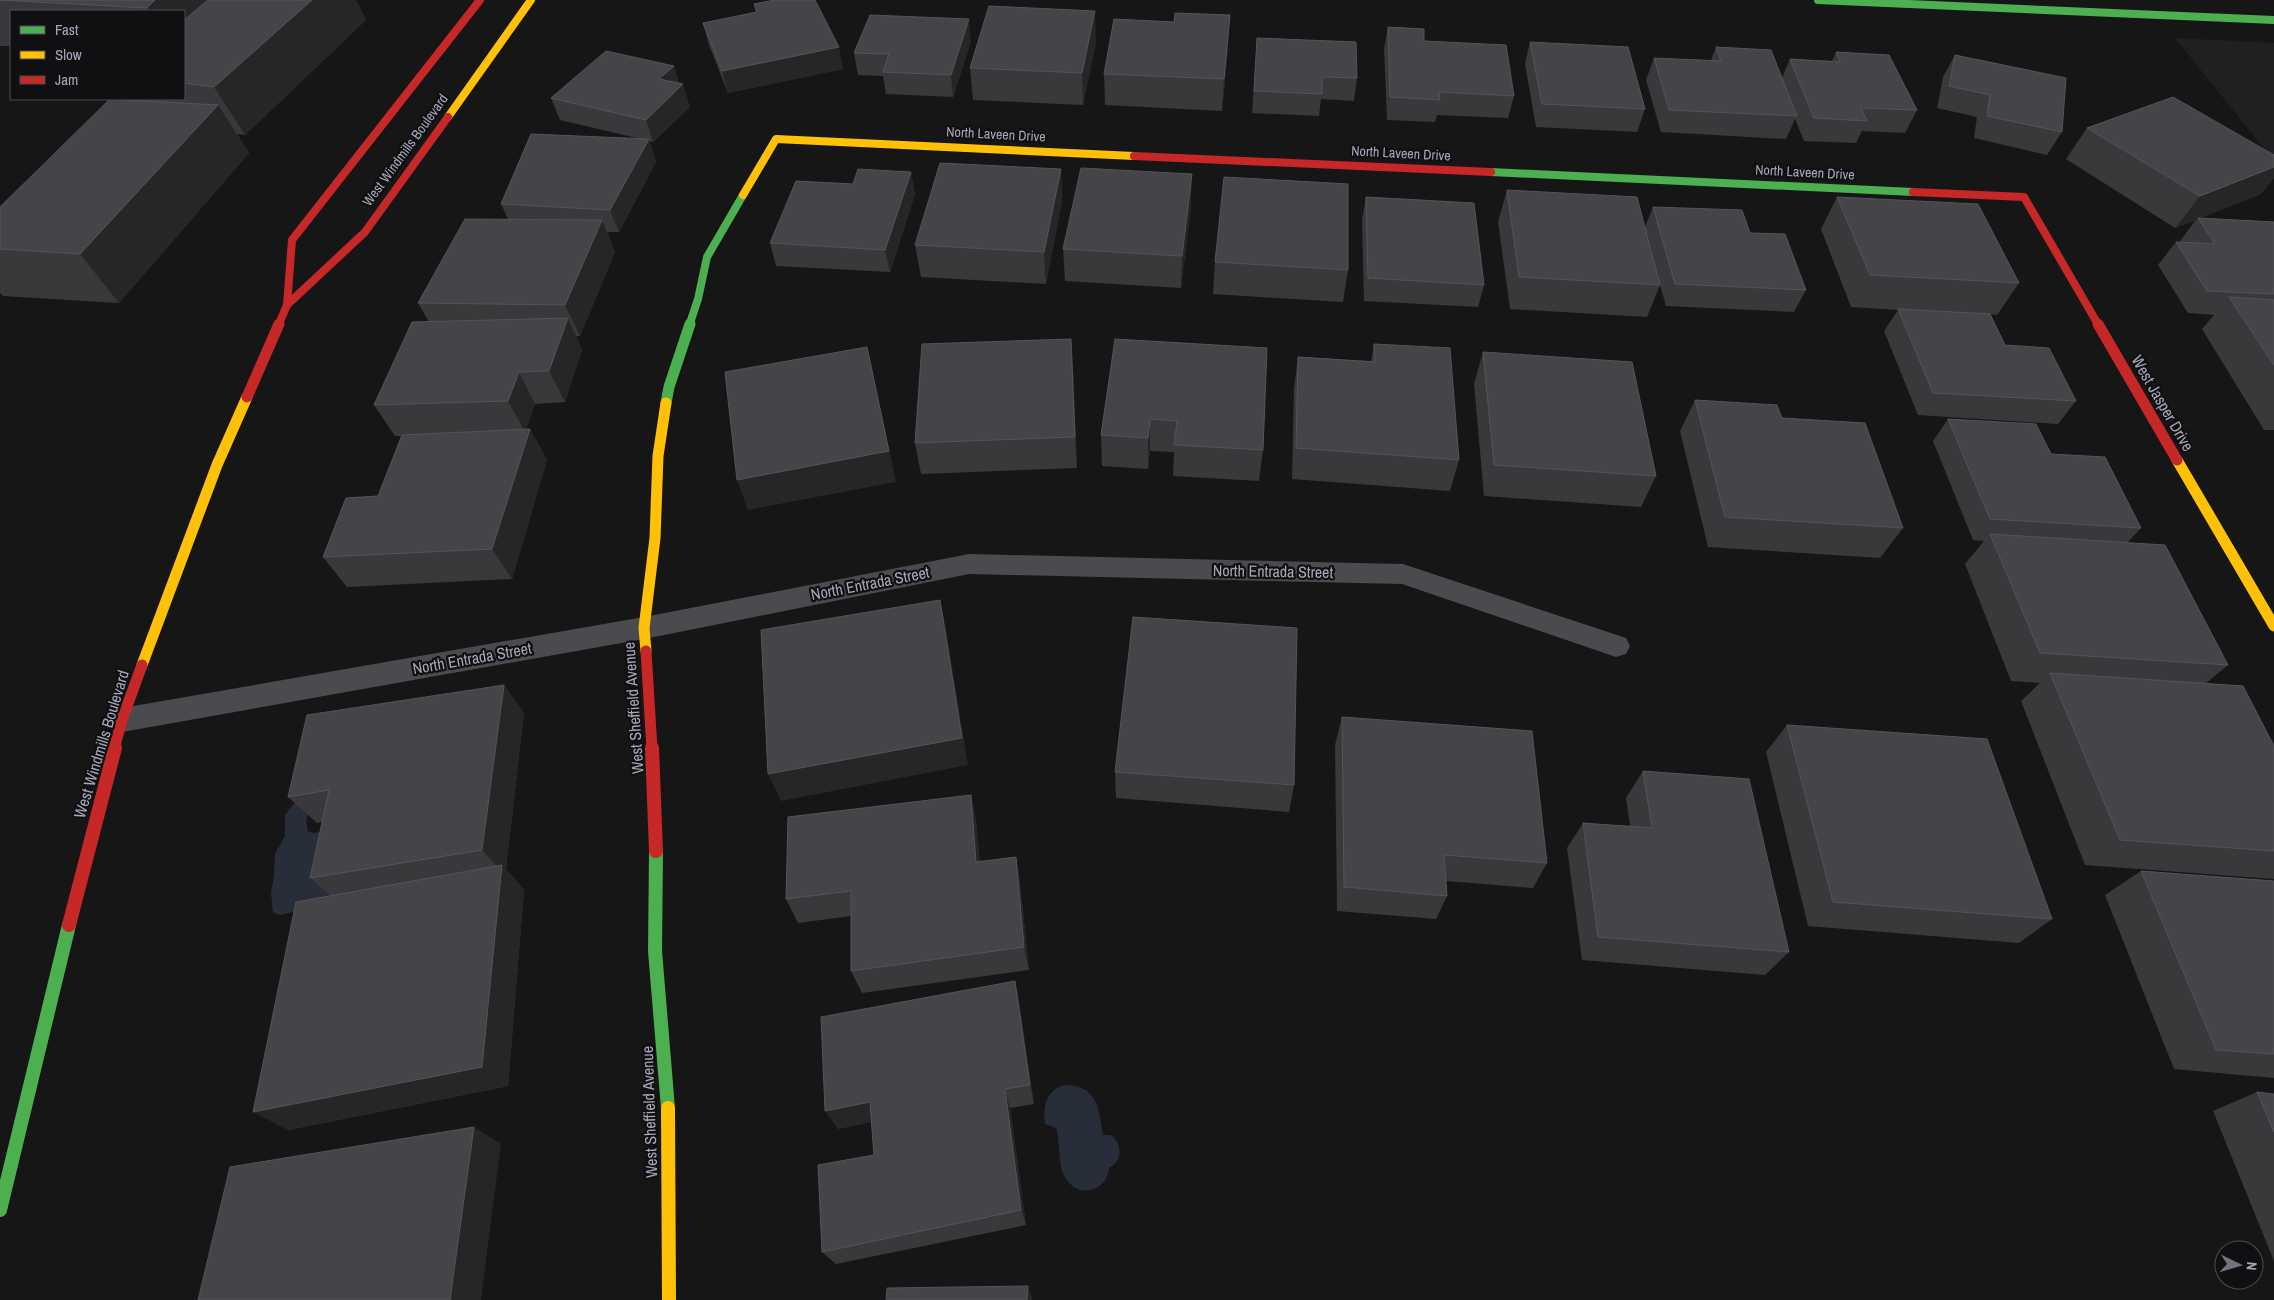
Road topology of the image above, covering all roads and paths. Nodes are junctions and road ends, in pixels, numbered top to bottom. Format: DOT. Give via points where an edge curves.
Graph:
graph roads {
  1 [pos="480,0"];
  2 [pos="531,0"];
  3 [pos="1818,0"];
  4 [pos="1840,0"];
  5 [pos="2274,20"];
  6 [pos="776,138"];
  7 [pos="2024,197"];
  8 [pos="287,304"];
  9 [pos="2274,626"];
  10 [pos="644,628"];
  11 [pos="1616,646"];
  12 [pos="122,720"];
  13 [pos="0,1210"];
  14 [pos="669,1300"];
  1 -- 8 [label="street, West Windmills Boulevard" via="292,240"];
  2 -- 8 [label="street, West Windmills Boulevard" via="365,232"];
  3 -- 4 [label="street"];
  4 -- 5 [label="street"];
  6 -- 7 [label="street, North Laveen Drive"];
  6 -- 10 [label="street, West Sheffield Avenue" via="707,257 698,299 669,387 658,456 655,538"];
  7 -- 9 [label="street, West Jasper Drive"];
  8 -- 12 [label="street, West Windmills Boulevard" via="217,465"];
  10 -- 11 [label="street, North Entrada Street" via="969,564 1403,574"];
  10 -- 12 [label="street, North Entrada Street"];
  10 -- 14 [label="street, West Sheffield Avenue" via="656,810 655,951 668,1098"];
  12 -- 13 [label="street, West Windmills Boulevard" via="73,904"];
}
